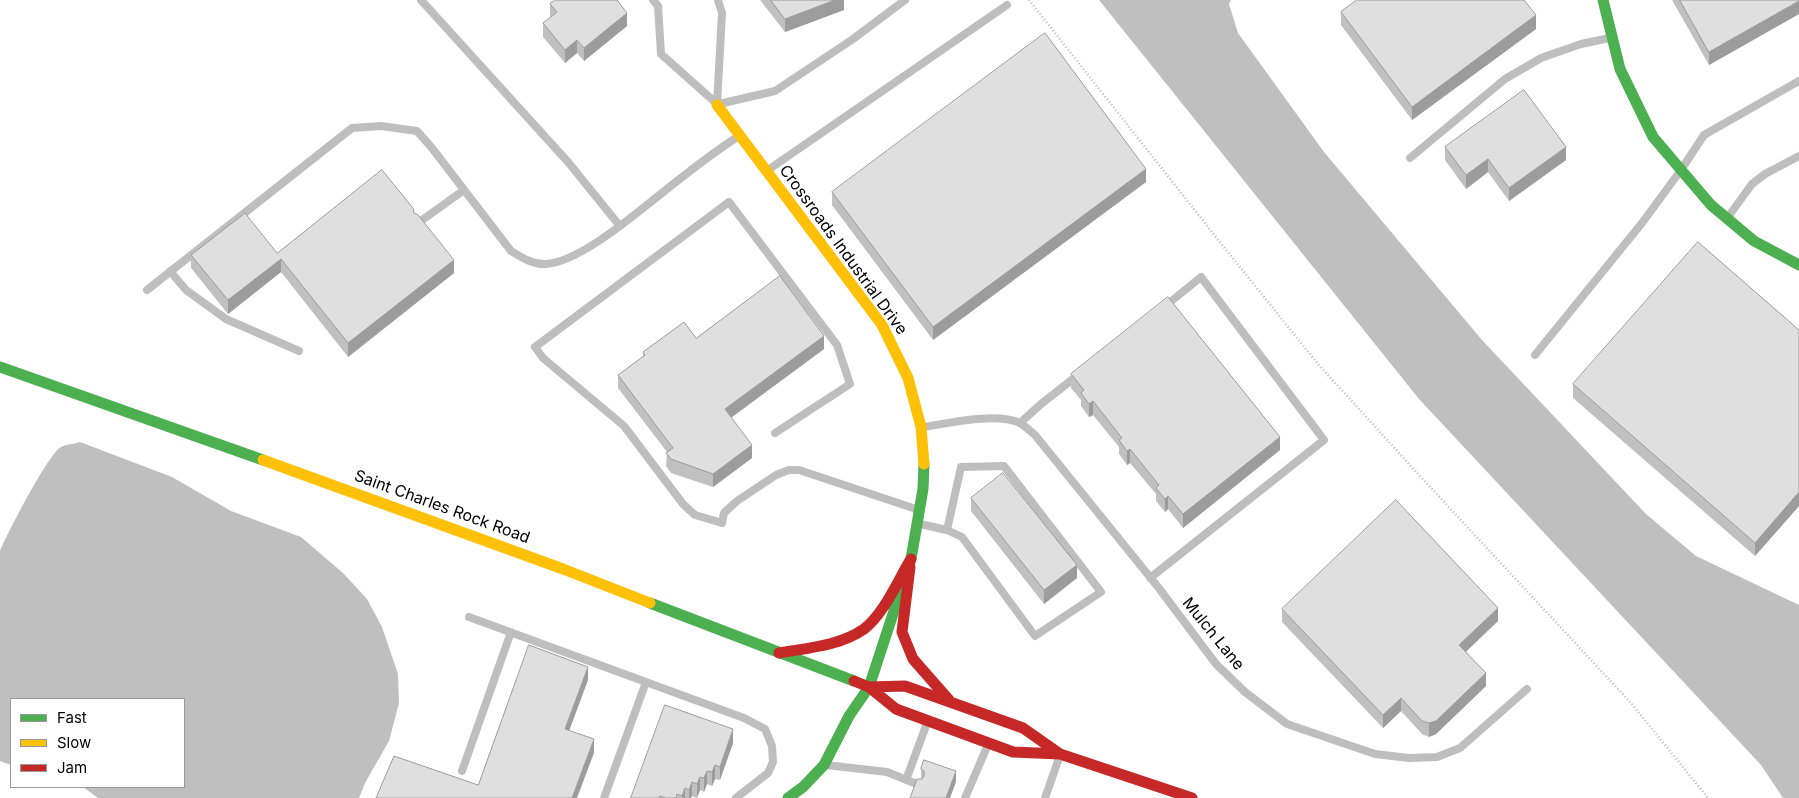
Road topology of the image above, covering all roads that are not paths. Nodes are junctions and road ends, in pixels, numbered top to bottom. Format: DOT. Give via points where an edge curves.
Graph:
graph roads {
  1 [pos="421,0"];
  2 [pos="653,0"];
  3 [pos="718,0"];
  4 [pos="905,0"];
  5 [pos="1603,0"];
  6 [pos="1007,5"];
  7 [pos="1612,37"];
  8 [pos="1799,81"];
  9 [pos="717,105"];
  10 [pos="740,135"];
  11 [pos="1799,156"];
  12 [pos="1410,158"];
  13 [pos="1681,170"];
  14 [pos="767,171"];
  15 [pos="464,190"];
  16 [pos="1727,218"];
  17 [pos="418,223"];
  18 [pos="619,225"];
  19 [pos="1799,265"];
  20 [pos="170,272"];
  21 [pos="147,290"];
  22 [pos="1155,314"];
  23 [pos="299,351"];
  24 [pos="1535,355"];
  25 [pos="0,367"];
  26 [pos="1087,368"];
  27 [pos="1020,423"];
  28 [pos="920,428"];
  29 [pos="775,433"];
  30 [pos="920,510"];
  31 [pos="918,523"];
  32 [pos="947,530"];
  33 [pos="911,559"];
  34 [pos="1150,578"];
  35 [pos="469,617"];
  36 [pos="511,632"];
  37 [pos="780,654"];
  38 [pos="646,682"];
  39 [pos="869,687"];
  40 [pos="1527,689"];
  41 [pos="951,702"];
  42 [pos="928,721"];
  43 [pos="988,742"];
  44 [pos="1060,754"];
  45 [pos="824,765"];
  46 [pos="462,771"];
  47 [pos="906,780"];
  48 [pos="919,785"];
  49 [pos="604,798"];
  50 [pos="736,798"];
  51 [pos="788,798"];
  52 [pos="965,798"];
  53 [pos="1045,798"];
  54 [pos="1190,798"];
  1 -- 18 [label="lane" via="568,162"];
  2 -- 9 [label="lane" via="658,6 661,54"];
  3 -- 9 [label="lane" via="722,13"];
  4 -- 9 [label="lane" via="775,91"];
  5 -- 7 [label="main road"];
  6 -- 14 [label="lane"];
  7 -- 12 [label="lane" via="1541,58 1505,79"];
  7 -- 13 [label="main road" via="1620,69 1653,137"];
  8 -- 13 [label="lane" via="1704,135"];
  9 -- 10 [label="main road, Crossroads Industrial Drive"];
  10 -- 14 [label="main road, Crossroads Industrial Drive"];
  10 -- 18 [label="lane"];
  11 -- 16 [label="lane" via="1752,184"];
  13 -- 16 [label="main road"];
  13 -- 24 [label="lane"];
  14 -- 28 [label="main road, Crossroads Industrial Drive" via="882,325 908,378"];
  15 -- 17 [label="lane"];
  15 -- 18 [label="lane" via="511,251 529,262 546,264 572,257"];
  15 -- 20 [label="lane" via="417,131 381,126 352,128"];
  16 -- 19 [label="main road" via="1754,241"];
  20 -- 21 [label="lane"];
  20 -- 23 [label="lane" via="186,290 226,319"];
  22 -- 34 [label="lane" via="1201,278 1324,440"];
  25 -- 37 [label="main road, Saint Charles Rock Road" via="563,569"];
  26 -- 27 [label="lane"];
  27 -- 28 [label="lane" via="1004,419 974,419"];
  27 -- 34 [label="lane, Mulch Lane" via="1035,435"];
  28 -- 30 [label="main road, Crossroads Industrial Drive" via="924,458"];
  29 -- 30 [label="lane" via="850,384 837,345 729,202 534,348 624,426 683,504 695,515 722,523 724,513 737,501 789,470 799,470"];
  30 -- 31 [label="main road, Crossroads Industrial Drive"];
  31 -- 32 [label="lane"];
  31 -- 33 [label="main road, Crossroads Industrial Drive"];
  32 -- 32 [label="lane" via="962,537 1034,636 1101,592 1004,466 961,468"];
  33 -- 37 [label="main road" via="872,622 861,630 837,641"];
  33 -- 39 [label="main road, Crossroads Industrial Drive"];
  33 -- 41 [label="main road" via="902,632 913,659"];
  34 -- 40 [label="lane, Mulch Lane" via="1216,664 1245,692 1287,724 1375,754 1437,757 1460,748"];
  35 -- 36 [label="lane"];
  36 -- 38 [label="lane"];
  36 -- 46 [label="lane"];
  37 -- 39 [label="main road, Saint Charles Rock Road"];
  38 -- 49 [label="lane"];
  38 -- 50 [label="lane" via="744,718 765,729 772,746 773,762 768,772"];
  39 -- 41 [label="main road, Saint Charles Rock Road" via="906,686"];
  39 -- 42 [label="main road, Saint Charles Rock Road" via="896,710"];
  39 -- 45 [label="main road, Crossroads Industrial Drive" via="849,716"];
  41 -- 44 [label="main road, Saint Charles Rock Road" via="1023,728"];
  42 -- 43 [label="main road, Saint Charles Rock Road"];
  42 -- 47 [label="lane"];
  43 -- 44 [label="main road, Saint Charles Rock Road" via="1014,752"];
  43 -- 52 [label="lane"];
  44 -- 53 [label="lane"];
  44 -- 54 [label="main road, Saint Charles Rock Road"];
  45 -- 47 [label="lane" via="887,772"];
  45 -- 51 [label="main road, Crossroads Industrial Drive"];
  47 -- 48 [label="lane"];
}
